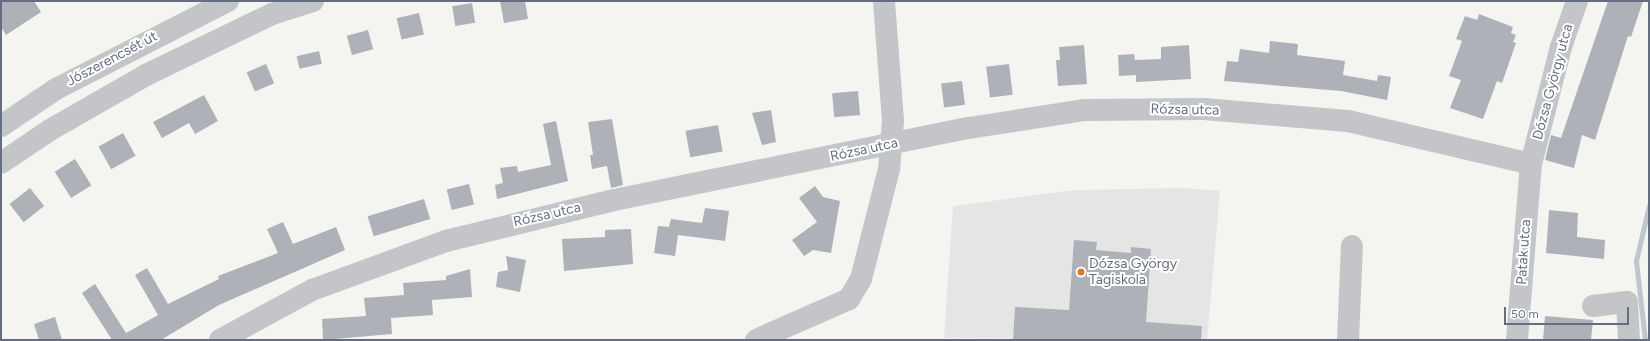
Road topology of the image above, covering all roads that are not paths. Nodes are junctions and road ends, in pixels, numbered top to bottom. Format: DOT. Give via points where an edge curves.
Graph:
graph roads {
  1 [pos="228,1"];
  2 [pos="313,1"];
  3 [pos="884,1"];
  4 [pos="1577,1"];
  5 [pos="268,7"];
  6 [pos="1,126"];
  7 [pos="891,146"];
  8 [pos="1,163"];
  9 [pos="1531,164"];
  10 [pos="1352,246"];
  11 [pos="1593,306"];
  12 [pos="220,340"];
  13 [pos="756,340"];
  14 [pos="1348,340"];
  15 [pos="1517,340"];
  16 [pos="1629,340"];
  1 -- 6 [label="street, Jószerencsét út" via="56,89"];
  2 -- 5 [label="street"];
  3 -- 7 [label="street" via="893,121"];
  4 -- 9 [label="street, Dózsa György utca" via="1561,47"];
  5 -- 8 [label="street" via="95,103"];
  7 -- 9 [label="street, Rózsa utca" via="969,128 1084,110 1204,109 1374,125"];
  7 -- 12 [label="street, Rózsa utca" via="614,200 446,241 312,290"];
  7 -- 13 [label="street" via="889,169 856,289 849,299"];
  9 -- 15 [label="street, Patak utca"];
  10 -- 14 [label="street"];
  11 -- 16 [label="street" via="1626,302"];
}
